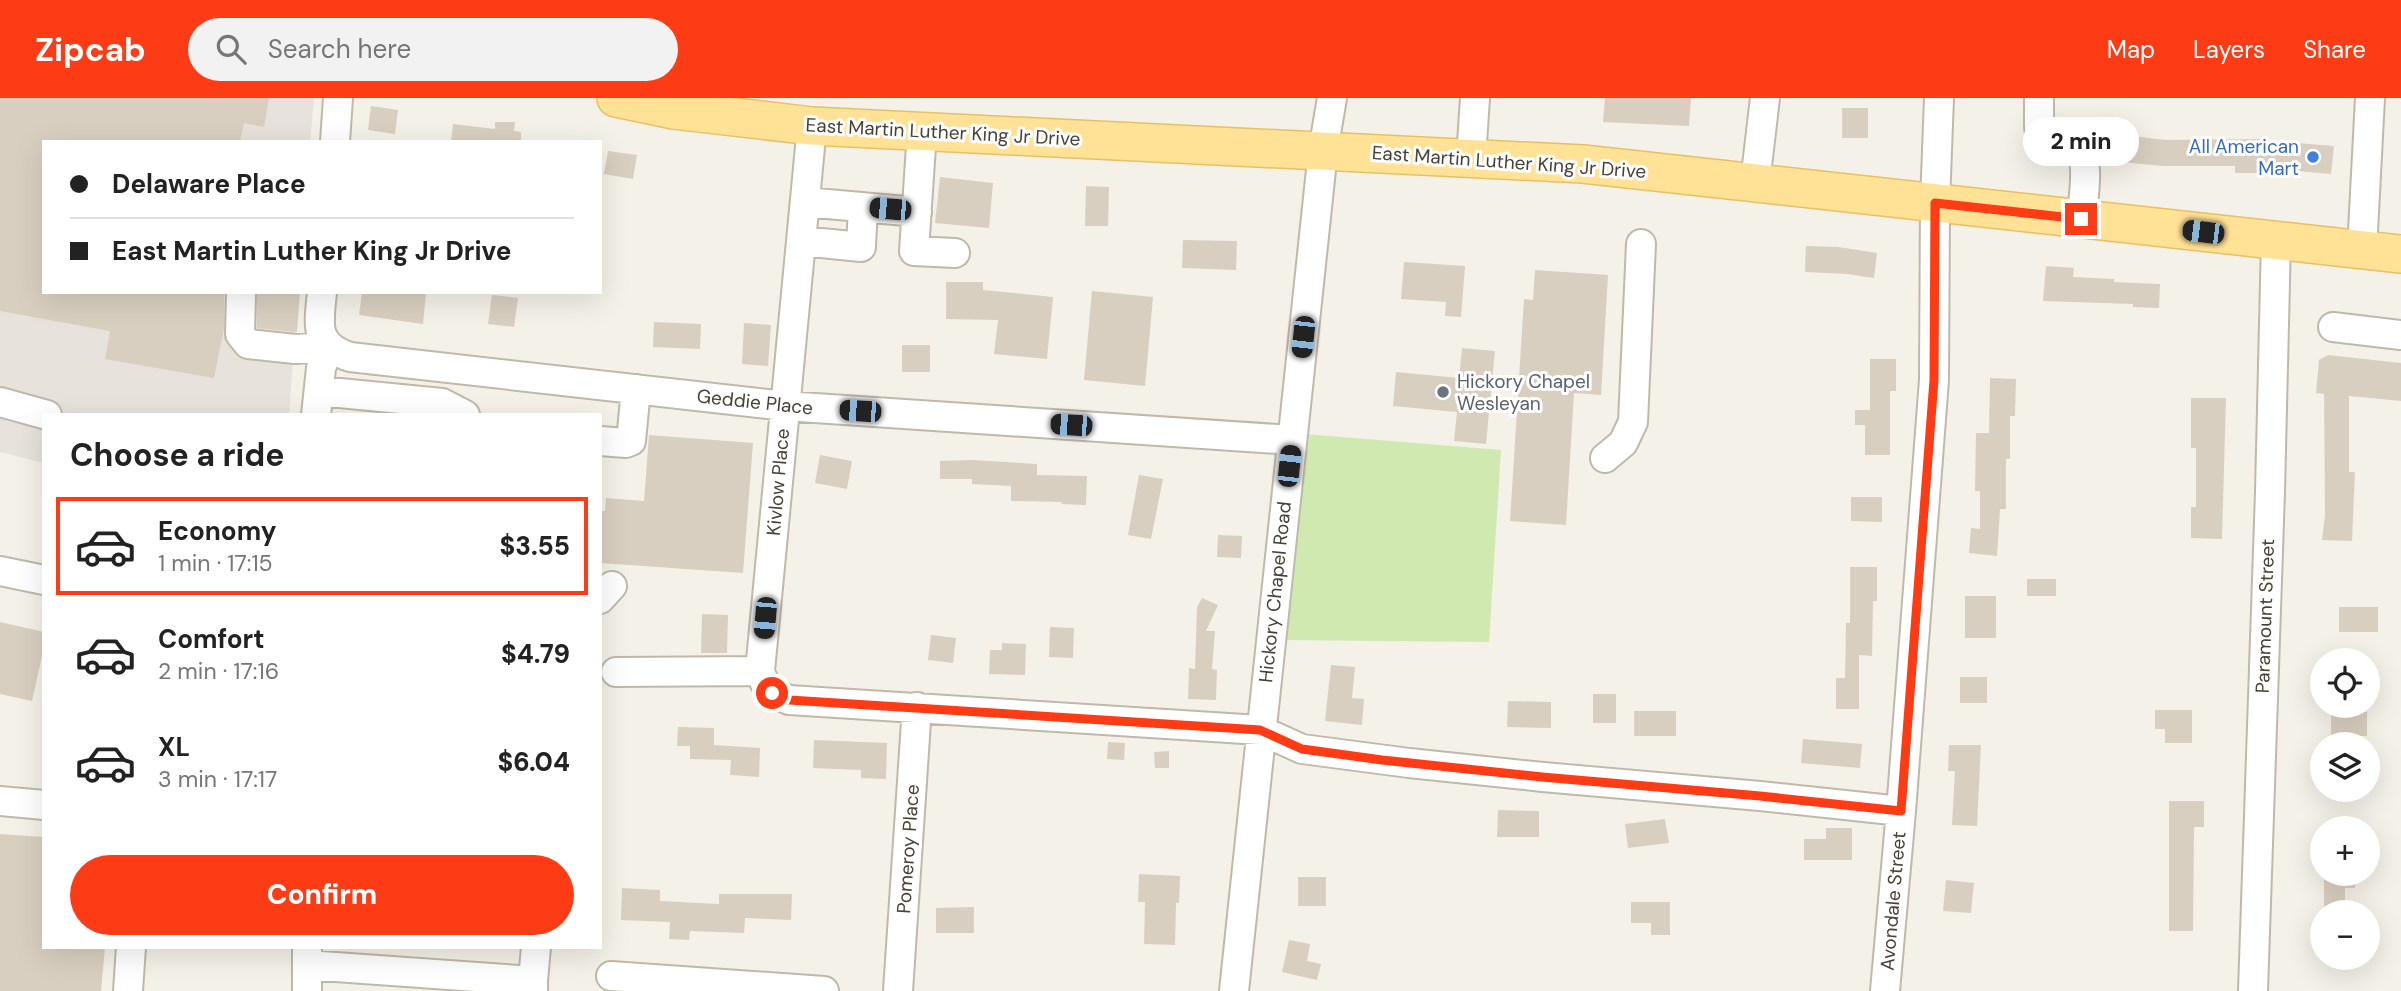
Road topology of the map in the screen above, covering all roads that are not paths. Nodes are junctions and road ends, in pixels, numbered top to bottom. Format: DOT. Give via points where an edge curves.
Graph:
graph roads {
  1 [pos="338,98"];
  2 [pos="616,98"];
  3 [pos="1332,98"];
  4 [pos="1475,98"];
  5 [pos="1765,98"];
  6 [pos="1939,98"];
  7 [pos="2039,98"];
  8 [pos="2370,98"];
  9 [pos="812,126"];
  10 [pos="922,131"];
  11 [pos="335,140"];
  12 [pos="1323,151"];
  13 [pos="1471,158"];
  14 [pos="1755,183"];
  15 [pos="805,202"];
  16 [pos="1935,203"];
  17 [pos="863,207"];
  18 [pos="917,212"];
  19 [pos="2081,219"];
  20 [pos="2276,240"];
  21 [pos="801,241"];
  22 [pos="1641,244"];
  23 [pos="2362,250"];
  24 [pos="955,253"];
  25 [pos="2401,254"];
  26 [pos="241,294"];
  27 [pos="322,294"];
  28 [pos="2333,327"];
  29 [pos="2401,335"];
  30 [pos="324,337"];
  31 [pos="636,389"];
  32 [pos="0,402"];
  33 [pos="317,403"];
  34 [pos="785,406"];
  35 [pos="461,413"];
  36 [pos="42,414"];
  37 [pos="1292,440"];
  38 [pos="602,441"];
  39 [pos="1605,458"];
  40 [pos="0,571"];
  41 [pos="42,580"];
  42 [pos="761,671"];
  43 [pos="616,672"];
  44 [pos="918,707"];
  45 [pos="1260,730"];
  46 [pos="0,801"];
  47 [pos="42,805"];
  48 [pos="1901,811"];
  49 [pos="131,949"];
  50 [pos="536,949"];
  51 [pos="307,968"];
  52 [pos="611,976"];
  53 [pos="533,986"];
  54 [pos="128,991"];
  55 [pos="824,991"];
  56 [pos="898,991"];
  57 [pos="1234,991"];
  58 [pos="1885,991"];
  59 [pos="2253,991"];
  1 -- 11 [label="street"];
  2 -- 9 [label="main road, East Martin Luther King Jr Drive" via="673,110"];
  3 -- 12 [label="street, Hickory Chapel Road"];
  4 -- 13 [label="street"];
  5 -- 14 [label="street"];
  6 -- 16 [label="street, Avondale Street"];
  7 -- 19 [label="street" via="2039,128 2044,135 2072,142 2080,149 2084,178"];
  8 -- 23 [label="street"];
  9 -- 10 [label="main road, East Martin Luther King Jr Drive"];
  9 -- 15 [label="street, Kivlow Place"];
  10 -- 12 [label="main road, East Martin Luther King Jr Drive"];
  10 -- 18 [label="street"];
  12 -- 13 [label="main road, East Martin Luther King Jr Drive"];
  12 -- 37 [label="street, Hickory Chapel Road"];
  13 -- 14 [label="main road, East Martin Luther King Jr Drive" via="1583,164"];
  14 -- 16 [label="main road, East Martin Luther King Jr Drive"];
  15 -- 17 [label="street"];
  15 -- 21 [label="street, Kivlow Place"];
  16 -- 19 [label="main road, East Martin Luther King Jr Drive"];
  16 -- 48 [label="street, Avondale Street" via="1934,380"];
  17 -- 18 [label="street"];
  17 -- 21 [label="street" via="861,247"];
  18 -- 24 [label="street" via="914,251"];
  19 -- 20 [label="main road, East Martin Luther King Jr Drive"];
  20 -- 23 [label="main road, East Martin Luther King Jr Drive"];
  20 -- 59 [label="street, Paramount Street"];
  21 -- 34 [label="street, Kivlow Place"];
  22 -- 39 [label="street" via="1633,422 1623,443"];
  23 -- 25 [label="main road, East Martin Luther King Jr Drive"];
  26 -- 30 [label="street" via="240,334 248,344 295,349"];
  27 -- 30 [label="street"];
  28 -- 29 [label="street"];
  30 -- 31 [label="street, Geddie Place" via="350,357"];
  30 -- 33 [label="street"];
  31 -- 34 [label="street, Geddie Place"];
  31 -- 38 [label="street" via="631,441"];
  32 -- 36 [label="street"];
  33 -- 35 [label="street" via="442,403"];
  34 -- 37 [label="street, Geddie Place"];
  34 -- 42 [label="street, Kivlow Place"];
  37 -- 45 [label="street, Hickory Chapel Road"];
  40 -- 41 [label="street"];
  42 -- 43 [label="street"];
  42 -- 44 [label="street" via="772,693 789,700"];
  44 -- 45 [label="street"];
  44 -- 56 [label="street, Pomeroy Place"];
  45 -- 48 [label="street" via="1302,749 1395,761"];
  45 -- 57 [label="street, Hickory Chapel Road"];
  46 -- 47 [label="street"];
  48 -- 58 [label="street, Avondale Street"];
  49 -- 54 [label="street"];
  50 -- 53 [label="street"];
  51 -- 53 [label="street"];
  52 -- 55 [label="street"];
}
